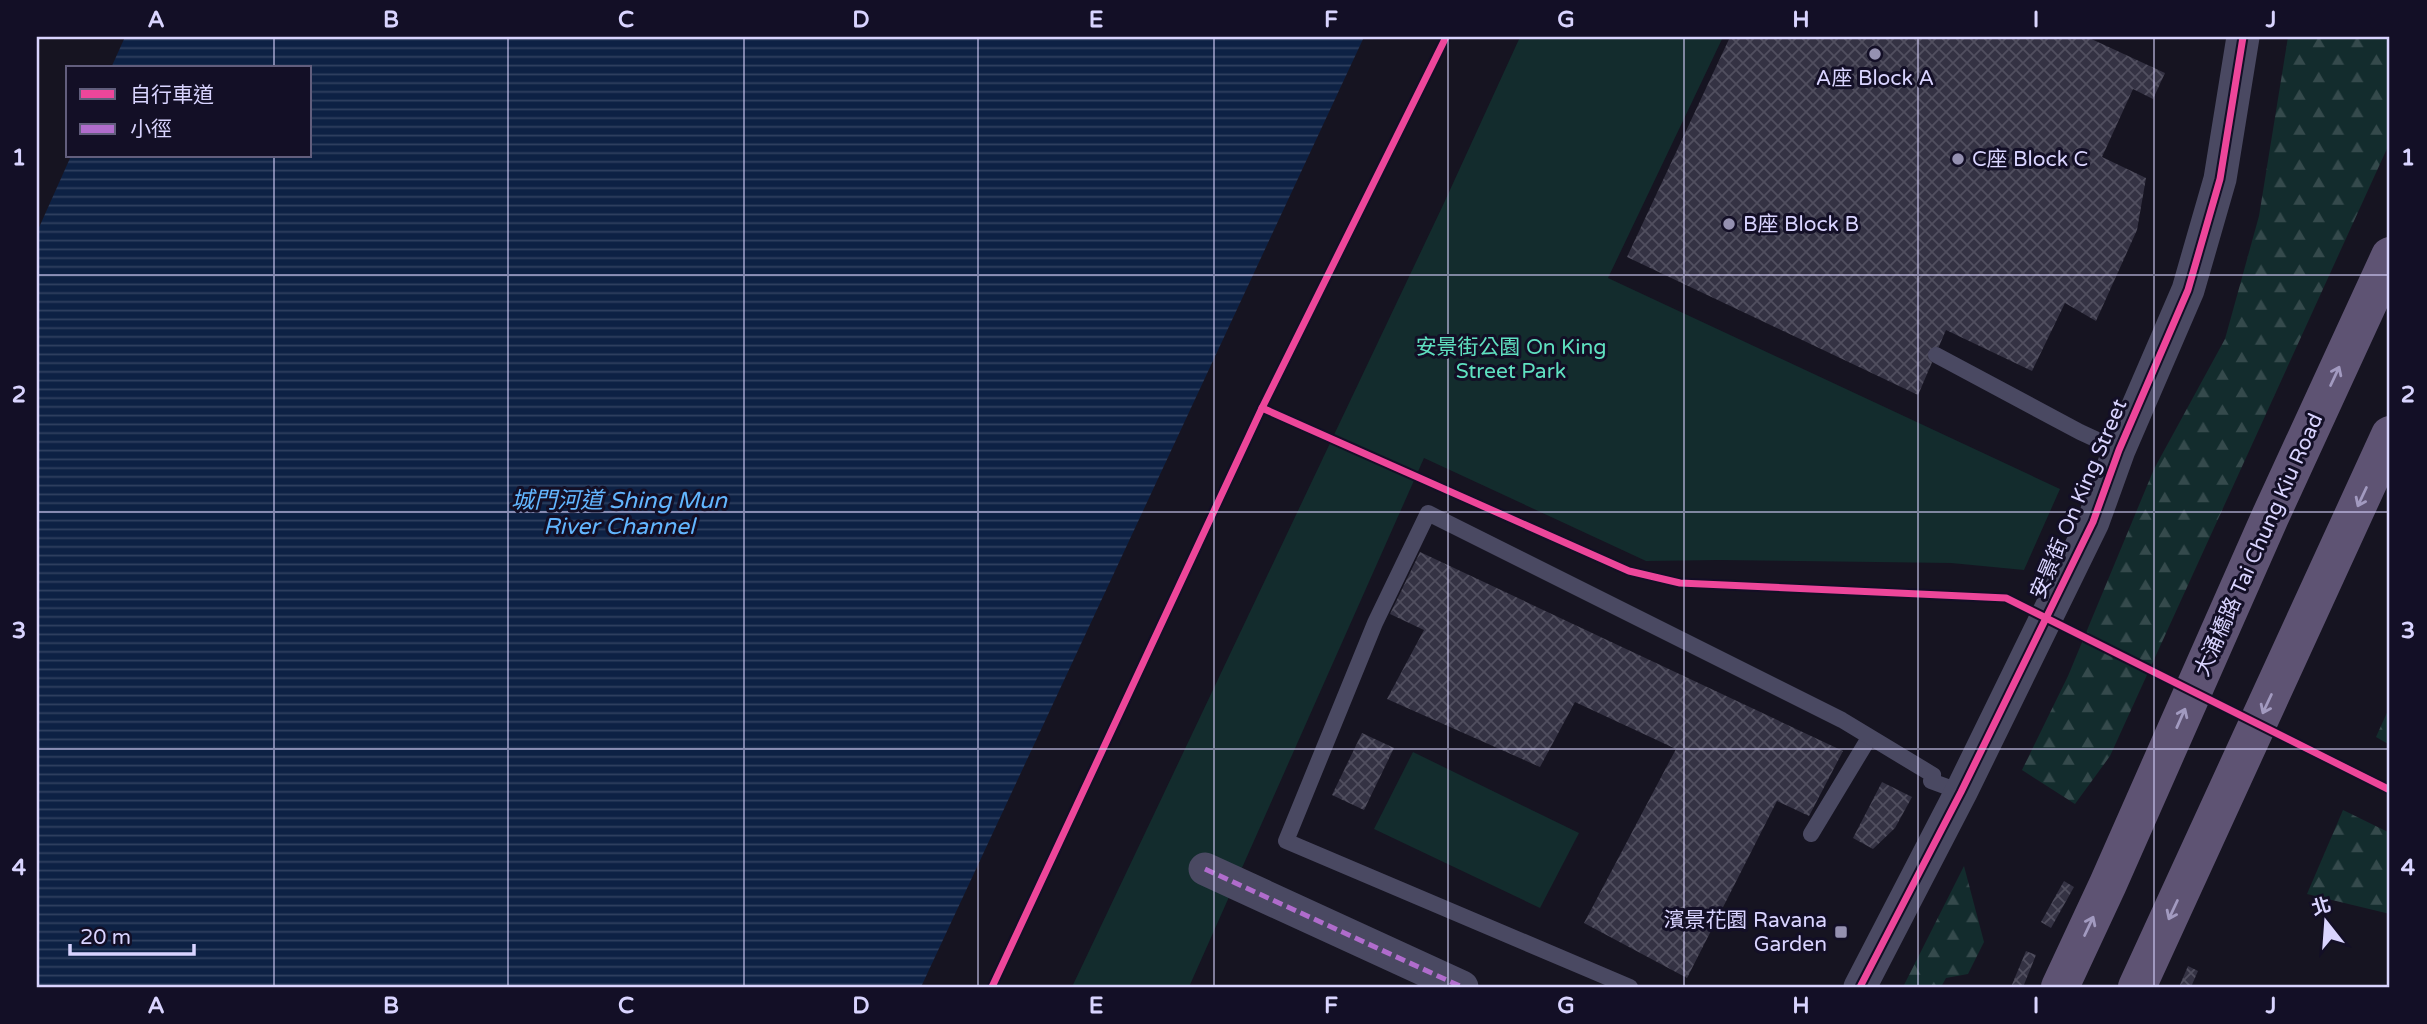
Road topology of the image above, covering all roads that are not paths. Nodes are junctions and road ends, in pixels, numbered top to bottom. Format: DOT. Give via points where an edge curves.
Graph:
graph roads {
  1 [pos="2243,37"];
  2 [pos="2390,256"];
  3 [pos="1936,355"];
  4 [pos="2390,435"];
  5 [pos="2119,450"];
  6 [pos="1868,738"];
  7 [pos="1961,792"];
  8 [pos="1811,834"];
  9 [pos="1205,869"];
  10 [pos="1462,987"];
  11 [pos="1630,987"];
  12 [pos="1860,987"];
  13 [pos="2060,987"];
  14 [pos="2137,987"];
  1 -- 5 [label="street, 安景街 On King Street" via="2220,179 2188,290"];
  13 -- 2 [label="main road, 大涌橋路 Tai Chung Kiu Road, one-way"];
  3 -- 5 [label="lane"];
  4 -- 14 [label="main road, one-way"];
  5 -- 7 [label="street, 安景街 On King Street" via="2094,522"];
  6 -- 7 [label="lane" via="1933,775 1931,780"];
  6 -- 8 [label="lane"];
  6 -- 11 [label="lane" via="1842,720 1428,513 1375,623 1286,841"];
  7 -- 12 [label="street, 安景街 On King Street"];
  9 -- 10 [label="street"];
}
